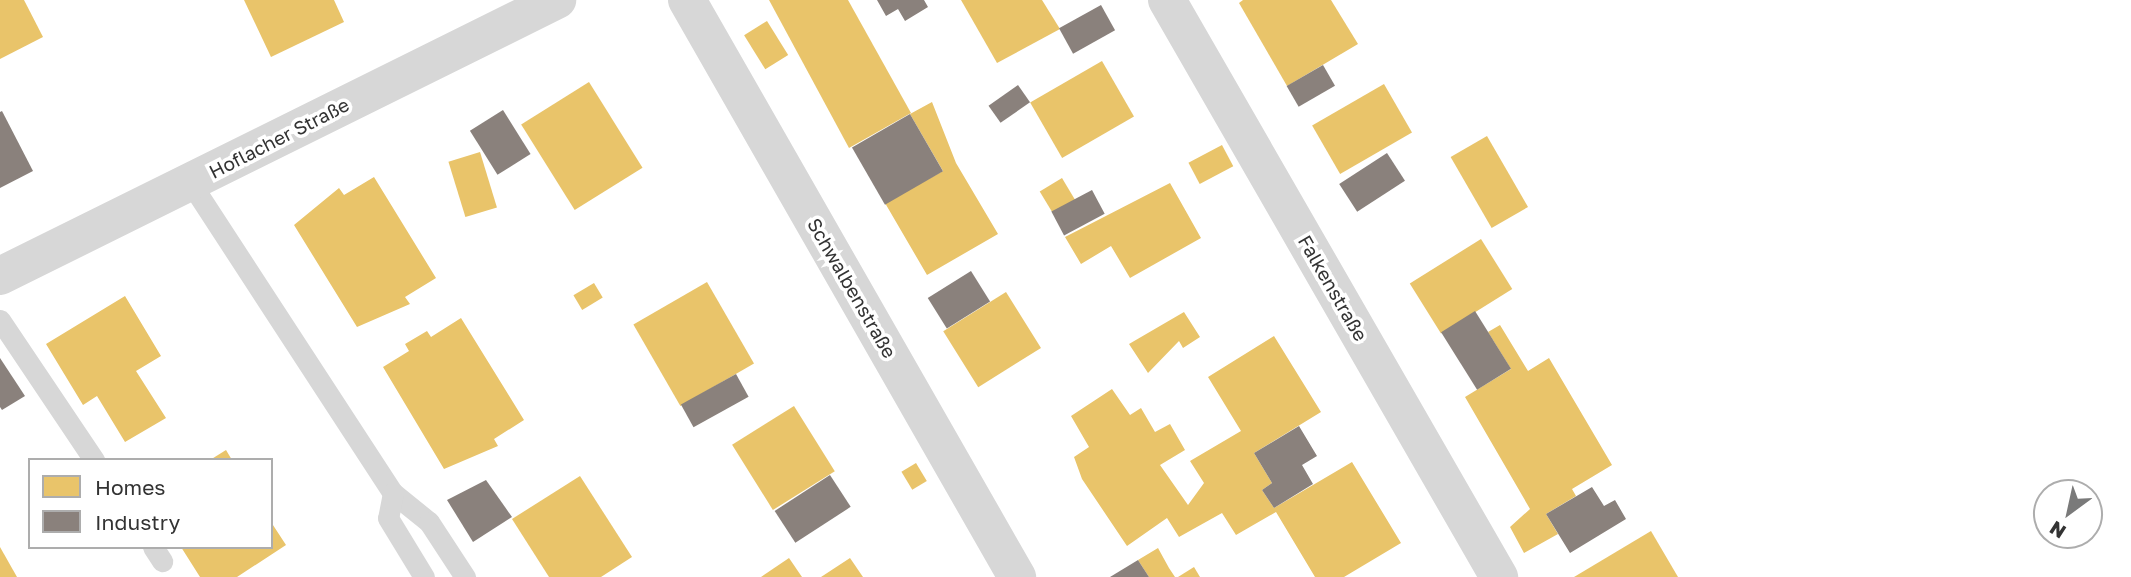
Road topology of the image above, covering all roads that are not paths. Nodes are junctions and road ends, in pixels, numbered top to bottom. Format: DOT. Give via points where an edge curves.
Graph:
graph roads {
  1 [pos="558,0"];
  2 [pos="687,0"];
  3 [pos="1167,0"];
  4 [pos="190,182"];
  5 [pos="0,276"];
  6 [pos="0,320"];
  7 [pos="93,458"];
  8 [pos="393,493"];
  9 [pos="424,577"];
  10 [pos="465,577"];
  11 [pos="1017,577"];
  12 [pos="1499,577"];
  1 -- 4 [label="street, Hoflacher Straße"];
  2 -- 11 [label="street, Schwalbenstraße"];
  3 -- 12 [label="street, Falkenstraße"];
  4 -- 5 [label="street, Hoflacher Straße"];
  4 -- 8 [label="lane"];
  6 -- 7 [label="lane"];
  8 -- 9 [label="lane" via="388,518"];
  8 -- 10 [label="lane" via="429,522"];
}
